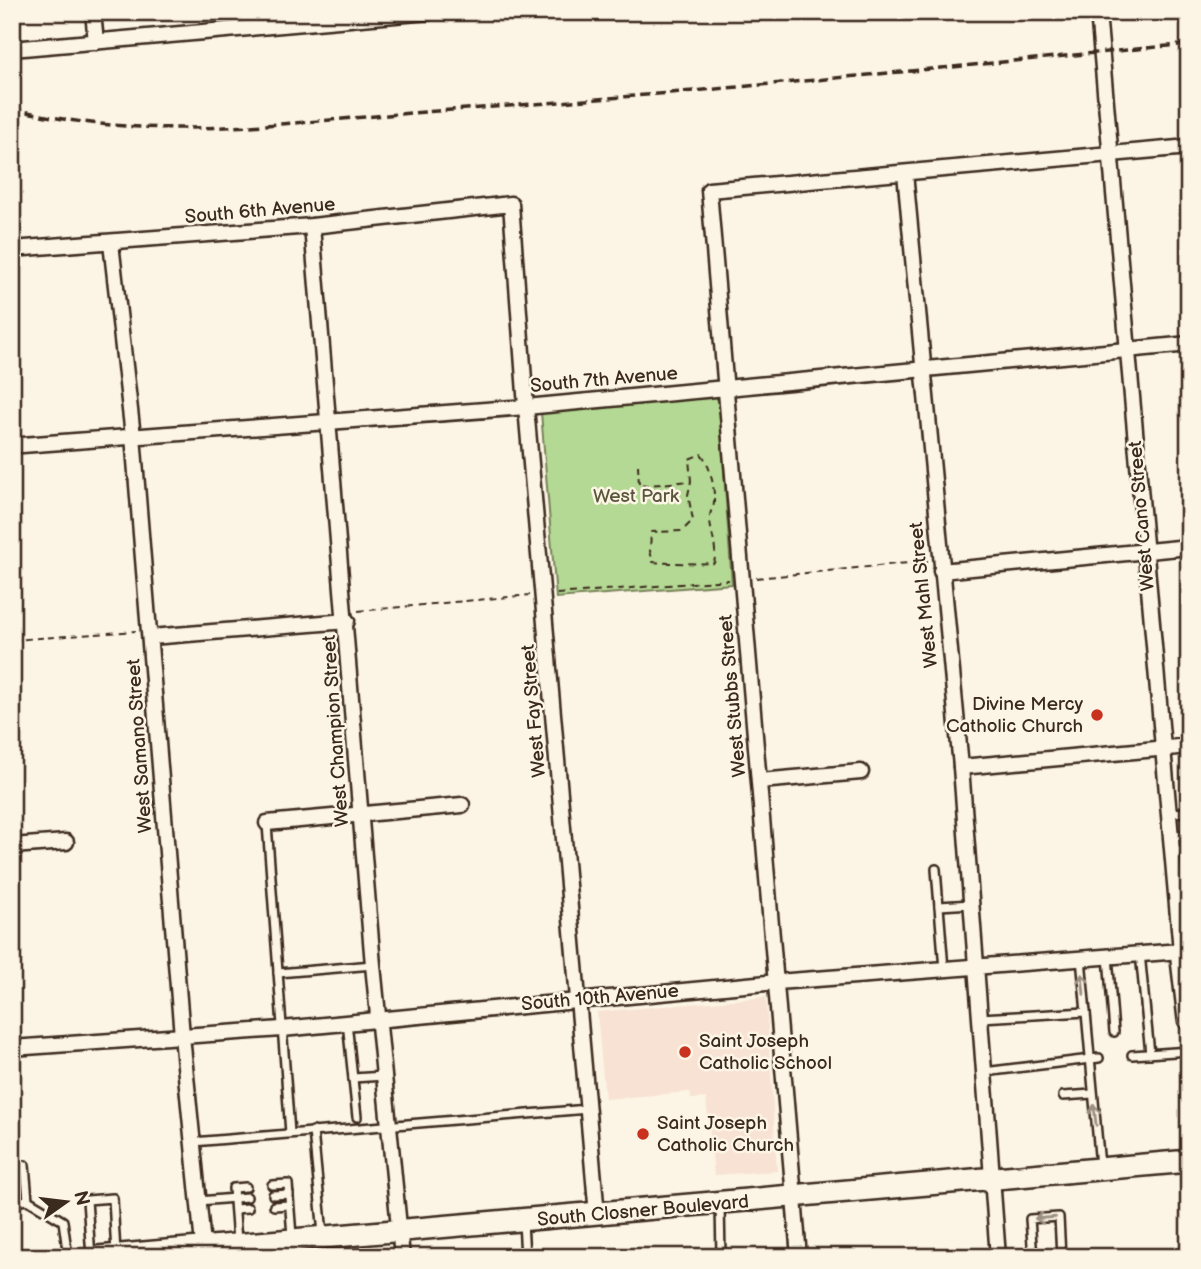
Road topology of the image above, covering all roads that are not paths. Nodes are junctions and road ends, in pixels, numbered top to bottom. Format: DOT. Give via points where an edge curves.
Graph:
graph roads {
  1 [pos="93,12"];
  2 [pos="429,12"];
  3 [pos="1098,12"];
  4 [pos="291,19"];
  5 [pos="96,42"];
  6 [pos="12,49"];
  7 [pos="1189,147"];
  8 [pos="1110,156"];
  9 [pos="905,173"];
  10 [pos="511,204"];
  11 [pos="312,226"];
  12 [pos="111,243"];
  13 [pos="12,248"];
  14 [pos="1189,344"];
  15 [pos="1126,349"];
  16 [pos="922,370"];
  17 [pos="723,388"];
  18 [pos="526,407"];
  19 [pos="327,422"];
  20 [pos="133,436"];
  21 [pos="22,445"];
  22 [pos="1189,547"];
  23 [pos="1146,552"];
  24 [pos="941,570"];
  25 [pos="347,621"];
  26 [pos="144,634"];
  27 [pos="1189,746"];
  28 [pos="1163,749"];
  29 [pos="961,767"];
  30 [pos="861,772"];
  31 [pos="760,781"];
  32 [pos="462,805"];
  33 [pos="1189,811"];
  34 [pos="1169,813"];
  35 [pos="362,815"];
  36 [pos="267,823"];
  37 [pos="1189,835"];
  38 [pos="1171,836"];
  39 [pos="66,842"];
  40 [pos="12,846"];
  41 [pos="1189,850"];
  42 [pos="1172,851"];
  43 [pos="936,869"];
  44 [pos="972,904"];
  45 [pos="939,906"];
  46 [pos="1185,951"];
  47 [pos="1140,952"];
  48 [pos="1108,955"];
  49 [pos="1081,957"];
  50 [pos="373,965"];
  51 [pos="976,967"];
  52 [pos="944,969"];
  53 [pos="278,974"];
  54 [pos="777,982"];
  55 [pos="578,1000"];
  56 [pos="1086,1012"];
  57 [pos="380,1018"];
  58 [pos="980,1018"];
  59 [pos="1189,1018"];
  60 [pos="347,1022"];
  61 [pos="282,1029"];
  62 [pos="1114,1032"];
  63 [pos="181,1036"];
  64 [pos="12,1048"];
  65 [pos="1189,1051"];
  66 [pos="1150,1054"];
  67 [pos="1132,1055"];
  68 [pos="1099,1058"];
  69 [pos="1090,1060"];
  70 [pos="984,1072"];
  71 [pos="385,1076"];
  72 [pos="353,1077"];
  73 [pos="1092,1094"];
  74 [pos="1063,1097"];
  75 [pos="587,1109"];
  76 [pos="357,1117"];
  77 [pos="389,1124"];
  78 [pos="313,1131"];
  79 [pos="290,1133"];
  80 [pos="192,1142"];
  81 [pos="1189,1161"];
  82 [pos="25,1165"];
  83 [pos="1100,1170"];
  84 [pos="992,1181"];
  85 [pos="272,1185"];
  86 [pos="246,1187"];
  87 [pos="289,1194"];
  88 [pos="273,1195"];
  89 [pos="247,1197"];
  90 [pos="234,1198"];
  91 [pos="794,1198"];
  92 [pos="28,1200"];
  93 [pos="198,1201"];
  94 [pos="12,1202"];
  95 [pos="720,1204"];
  96 [pos="289,1205"];
  97 [pos="274,1206"];
  98 [pos="248,1208"];
  99 [pos="235,1209"];
  100 [pos="597,1215"];
  101 [pos="523,1221"];
  102 [pos="400,1232"];
  103 [pos="323,1238"];
  104 [pos="292,1240"];
  105 [pos="238,1245"];
  106 [pos="204,1252"];
  107 [pos="116,1256"];
  108 [pos="68,1257"];
  109 [pos="91,1257"];
  110 [pos="402,1257"];
  111 [pos="525,1257"];
  112 [pos="721,1257"];
  113 [pos="799,1257"];
  114 [pos="999,1257"];
  115 [pos="1033,1257"];
  116 [pos="1061,1257"];
  1 -- 5 [label="street"];
  2 -- 4 [label="street"];
  3 -- 8 [label="street, West Cano Street"];
  4 -- 5 [label="street"];
  5 -- 6 [label="street"];
  7 -- 8 [label="street"];
  8 -- 9 [label="street"];
  8 -- 15 [label="street, West Cano Street"];
  9 -- 16 [label="street, West Mahl Street"];
  9 -- 17 [label="street, West Stubbs Street" via="709,190"];
  10 -- 11 [label="street, South 6th Avenue"];
  10 -- 18 [label="street, West Fay Street"];
  11 -- 12 [label="street, South 6th Avenue"];
  11 -- 19 [label="street, West Champion Street"];
  12 -- 13 [label="street, South 6th Avenue"];
  12 -- 20 [label="street, West Samano Street"];
  14 -- 15 [label="street, South 7th Avenue"];
  15 -- 16 [label="street, South 7th Avenue"];
  15 -- 23 [label="street, West Cano Street"];
  16 -- 17 [label="street, South 7th Avenue"];
  16 -- 24 [label="street, West Mahl Street"];
  17 -- 18 [label="street, South 7th Avenue"];
  17 -- 31 [label="street, West Stubbs Street"];
  18 -- 19 [label="street, South 7th Avenue"];
  18 -- 55 [label="street, West Fay Street"];
  19 -- 20 [label="street, South 7th Avenue"];
  19 -- 25 [label="street, West Champion Street"];
  20 -- 21 [label="street, South 7th Avenue"];
  20 -- 26 [label="street, West Samano Street"];
  22 -- 23 [label="street"];
  23 -- 24 [label="street"];
  23 -- 28 [label="street, West Cano Street"];
  24 -- 29 [label="street, West Mahl Street"];
  25 -- 26 [label="street"];
  25 -- 35 [label="street, West Champion Street"];
  26 -- 63 [label="street, West Samano Street"];
  27 -- 28 [label="street"];
  28 -- 29 [label="street"];
  28 -- 34 [label="street, West Cano Street"];
  29 -- 44 [label="street, West Mahl Street"];
  30 -- 31 [label="street"];
  31 -- 54 [label="street, West Stubbs Street"];
  32 -- 35 [label="street"];
  33 -- 34 [label="lane"];
  34 -- 38 [label="street, West Cano Street"];
  35 -- 36 [label="street"];
  35 -- 50 [label="street, West Champion Street"];
  36 -- 53 [label="lane"];
  37 -- 38 [label="lane"];
  38 -- 42 [label="street, West Cano Street"];
  39 -- 40 [label="street"];
  41 -- 42 [label="lane"];
  42 -- 46 [label="street, West Cano Street"];
  43 -- 45 [label="lane"];
  44 -- 45 [label="lane"];
  44 -- 51 [label="street, West Mahl Street"];
  45 -- 52 [label="lane"];
  46 -- 47 [label="street, South 10th Avenue"];
  46 -- 59 [label="main road, West Cano Street"];
  47 -- 48 [label="street, South 10th Avenue"];
  47 -- 66 [label="lane"];
  48 -- 49 [label="street, South 10th Avenue"];
  48 -- 62 [label="lane"];
  49 -- 51 [label="street, South 10th Avenue"];
  56 -- 49 [label="lane, one-way"];
  50 -- 53 [label="lane"];
  50 -- 57 [label="street, West Champion Street"];
  51 -- 52 [label="street, South 10th Avenue"];
  51 -- 58 [label="street, West Mahl Street"];
  52 -- 54 [label="street, South 10th Avenue"];
  53 -- 61 [label="lane"];
  54 -- 55 [label="street, South 10th Avenue"];
  54 -- 91 [label="street, West Stubbs Street"];
  55 -- 57 [label="street, South 10th Avenue"];
  55 -- 75 [label="street, West Fay Street"];
  56 -- 58 [label="lane"];
  56 -- 69 [label="lane"];
  57 -- 60 [label="street, South 10th Avenue"];
  57 -- 71 [label="street, West Champion Street"];
  58 -- 70 [label="street, West Mahl Street"];
  60 -- 61 [label="street, South 10th Avenue"];
  60 -- 72 [label="lane"];
  61 -- 63 [label="street, South 10th Avenue"];
  61 -- 79 [label="lane"];
  63 -- 64 [label="street, South 10th Avenue"];
  63 -- 80 [label="street, West Samano Street"];
  65 -- 66 [label="lane"];
  66 -- 67 [label="lane"];
  68 -- 69 [label="lane"];
  69 -- 70 [label="lane"];
  69 -- 73 [label="lane"];
  70 -- 84 [label="street, West Mahl Street"];
  71 -- 72 [label="lane"];
  71 -- 77 [label="street, West Champion Street"];
  72 -- 76 [label="lane"];
  73 -- 74 [label="lane"];
  83 -- 73 [label="lane, one-way"];
  75 -- 77 [label="lane"];
  75 -- 100 [label="street, West Fay Street"];
  77 -- 78 [label="lane"];
  77 -- 102 [label="street, West Champion Street"];
  78 -- 79 [label="lane"];
  78 -- 103 [label="lane"];
  79 -- 80 [label="lane"];
  80 -- 93 [label="street, West Samano Street"];
  81 -- 83 [label="main road, South Closner Boulevard"];
  82 -- 92 [label="lane"];
  83 -- 84 [label="main road, South Closner Boulevard"];
  84 -- 91 [label="main road, South Closner Boulevard"];
  84 -- 114 [label="street, West Mahl Street"];
  85 -- 87 [label="lane" via="288,1184"];
  86 -- 90 [label="lane" via="233,1188"];
  87 -- 88 [label="lane"];
  87 -- 96 [label="lane"];
  89 -- 90 [label="lane"];
  90 -- 93 [label="lane"];
  90 -- 99 [label="lane"];
  91 -- 95 [label="main road, South Closner Boulevard"];
  91 -- 113 [label="street, West Stubbs Street"];
  92 -- 94 [label="lane"];
  92 -- 108 [label="lane" via="63,1221"];
  93 -- 106 [label="street, West Samano Street"];
  95 -- 100 [label="main road, South Closner Boulevard"];
  95 -- 112 [label="lane"];
  96 -- 97 [label="lane"];
  96 -- 104 [label="lane"];
  98 -- 99 [label="lane"];
  99 -- 105 [label="lane"];
  100 -- 101 [label="main road, South Closner Boulevard"];
  101 -- 102 [label="main road, South Closner Boulevard"];
  101 -- 111 [label="lane"];
  102 -- 103 [label="main road, South Closner Boulevard"];
  102 -- 110 [label="street, West Champion Street"];
  103 -- 104 [label="main road, South Closner Boulevard"];
  104 -- 105 [label="main road, South Closner Boulevard"];
  105 -- 106 [label="main road, South Closner Boulevard"];
  106 -- 107 [label="main road, South Closner Boulevard"];
  107 -- 109 [label="lane" via="113,1198 87,1200"];
  116 -- 115 [label="lane, one-way" via="1059,1217 1030,1219"];
}
